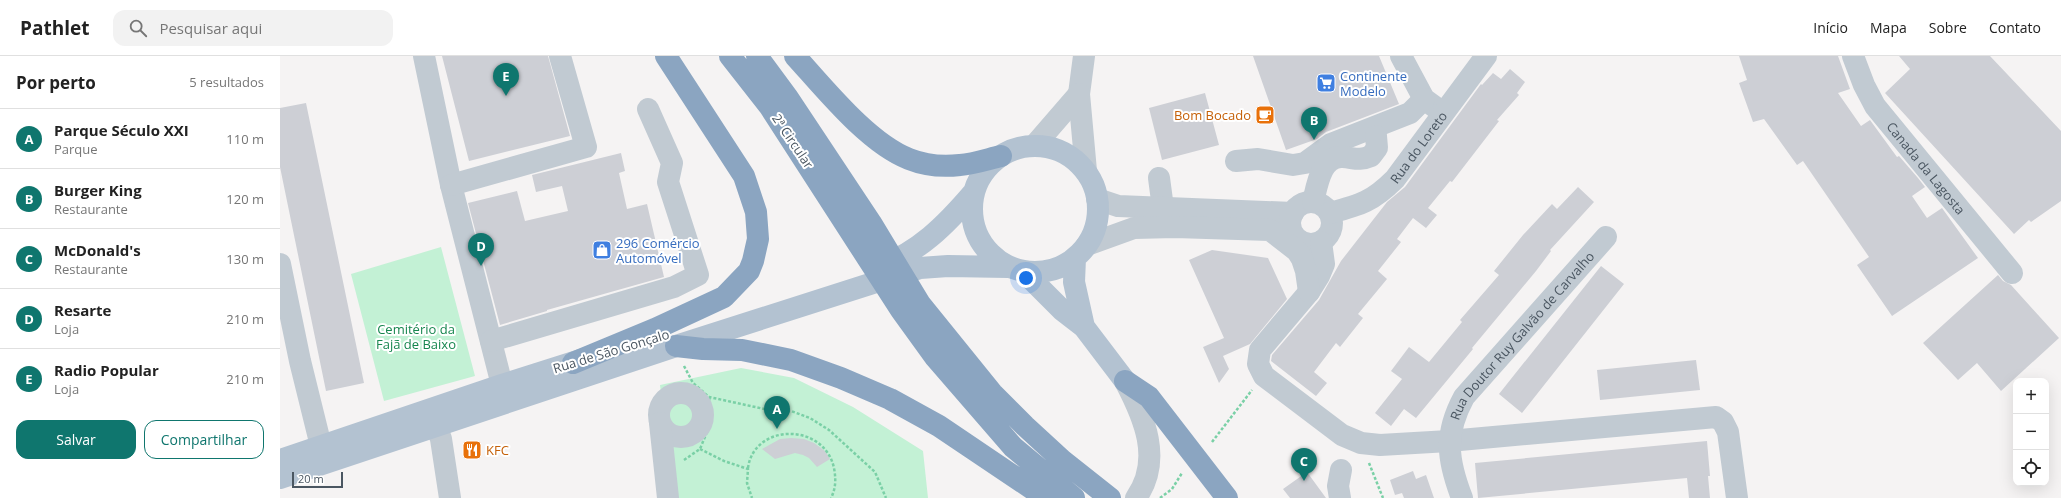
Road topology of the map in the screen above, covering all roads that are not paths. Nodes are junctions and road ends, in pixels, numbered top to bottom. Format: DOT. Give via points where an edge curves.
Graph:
graph roads {
  1 [pos="424,56"];
  2 [pos="560,56"];
  3 [pos="666,56"];
  4 [pos="730,56"];
  5 [pos="757,56"];
  6 [pos="795,56"];
  7 [pos="1084,56"];
  8 [pos="1400,56"];
  9 [pos="1486,56"];
  10 [pos="1853,56"];
  11 [pos="1079,94"];
  12 [pos="1424,100"];
  13 [pos="648,109"];
  14 [pos="1444,113"];
  15 [pos="1376,136"];
  16 [pos="1034,146"];
  17 [pos="1001,156"];
  18 [pos="1236,161"];
  19 [pos="1086,171"];
  20 [pos="1159,178"];
  21 [pos="451,185"];
  22 [pos="974,192"];
  23 [pos="1097,199"];
  24 [pos="1321,207"];
  25 [pos="1163,208"];
  26 [pos="1284,223"];
  27 [pos="1606,237"];
  28 [pos="1321,242"];
  29 [pos="1081,251"];
  30 [pos="280,264"];
  31 [pos="1016,269"];
  32 [pos="2012,273"];
  33 [pos="1309,292"];
  34 [pos="911,307"];
  35 [pos="1084,327"];
  36 [pos="491,341"];
  37 [pos="676,346"];
  38 [pos="573,363"];
  39 [pos="1125,381"];
  40 [pos="502,385"];
  41 [pos="660,423"];
  42 [pos="436,425"];
  43 [pos="681,437"];
  44 [pos="1449,441"];
  45 [pos="321,446"];
  46 [pos="280,460"];
  47 [pos="672,463"];
  48 [pos="1340,470"];
  49 [pos="280,478"];
  50 [pos="1110,497"];
  51 [pos="450,498"];
  52 [pos="668,498"];
  53 [pos="1046,498"];
  54 [pos="1074,498"];
  55 [pos="1136,498"];
  56 [pos="1227,498"];
  57 [pos="1340,498"];
  58 [pos="1462,498"];
  59 [pos="1737,498"];
  1 -- 21 [label="street"];
  2 -- 21 [label="street" via="586,147"];
  3 -- 38 [label="highway" via="744,176 756,212 758,239 753,261 749,271 724,297"];
  4 -- 34 [label="highway, 2ª Circular" via="770,107 851,230"];
  5 -- 34 [label="highway, 2ª Circular" via="871,223"];
  6 -- 17 [label="highway" via="864,129 879,142 908,159 931,165 960,165"];
  7 -- 11 [label="street"];
  8 -- 12 [label="street"];
  9 -- 14 [label="street, Rua do Loreto"];
  10 -- 32 [label="street, Canada da Lagosta" via="1864,86 1875,106"];
  11 -- 16 [label="street"];
  11 -- 19 [label="street"];
  12 -- 14 [label="street"];
  12 -- 18 [label="street" via="1410,113 1331,144 1305,163 1293,165 1258,159"];
  13 -- 36 [label="street" via="672,163 668,182 698,275 674,287"];
  14 -- 24 [label="street, Rua do Loreto" via="1395,179 1380,194 1366,203"];
  15 -- 24 [label="street" via="1377,148 1371,156 1353,159 1334,158 1326,163 1319,177"];
  16 -- 17 [label="main road" via="1017,149"];
  16 -- 19 [label="main road" via="1063,153"];
  17 -- 22 [label="main road" via="989,166"];
  19 -- 23 [label="main road"];
  20 -- 25 [label="street"];
  21 -- 36 [label="street"];
  22 -- 31 [label="main road" via="972,210 982,243 994,257"];
  22 -- 38 [label="main road, Rua de São Gonçalo" via="938,233 910,252 881,266"];
  23 -- 25 [label="street" via="1118,206"];
  23 -- 29 [label="main road" via="1098,215 1094,230"];
  24 -- 26 [label="street" via="1301,204"];
  24 -- 28 [label="street" via="1333,226"];
  25 -- 26 [label="street"];
  26 -- 28 [label="street" via="1302,242"];
  26 -- 29 [label="street" via="1134,228"];
  26 -- 33 [label="street" via="1302,259"];
  27 -- 44 [label="street, Rua Doutor Ruy Galvão de Carvalho" via="1464,396 1455,413"];
  28 -- 33 [label="street" via="1324,264"];
  29 -- 31 [label="main road" via="1059,267 1041,272"];
  29 -- 35 [label="main road" via="1074,282"];
  30 -- 45 [label="street"];
  31 -- 35 [label="main road"];
  31 -- 37 [label="main road, Rua de São Gonçalo" via="948,266 920,268"];
  33 -- 44 [label="street" via="1260,350 1258,364 1264,376 1342,435 1361,443"];
  34 -- 50 [label="highway" via="1025,426 1062,460"];
  34 -- 54 [label="highway" via="935,357 1013,446"];
  35 -- 39 [label="main road"];
  36 -- 40 [label="street"];
  37 -- 42 [label="main road, Rua de São Gonçalo"];
  37 -- 53 [label="highway" via="742,350 784,358 841,378 890,399 939,426"];
  38 -- 40 [label="main road, Rua de São Gonçalo"];
  39 -- 55 [label="street" via="1148,432 1150,457 1146,479"];
  39 -- 56 [label="highway" via="1149,397"];
  40 -- 45 [label="main road, Rua de São Gonçalo"];
  41 -- 43 [label="street" via="665,430"];
  41 -- 43 [label="street" via="660,407 667,398 681,393 694,397 701,406 702,421 697,429"];
  41 -- 47 [label="street"];
  42 -- 49 [label="main road, Rua de São Gonçalo"];
  42 -- 51 [label="street" via="441,439"];
  43 -- 47 [label="street"];
  44 -- 58 [label="street, Rua Doutor Ruy Galvão de Carvalho" via="1449,458"];
  44 -- 59 [label="street" via="1716,417 1723,422 1728,432"];
  45 -- 46 [label="main road, Rua de São Gonçalo"];
  47 -- 52 [label="street"];
  48 -- 57 [label="street"];
}
